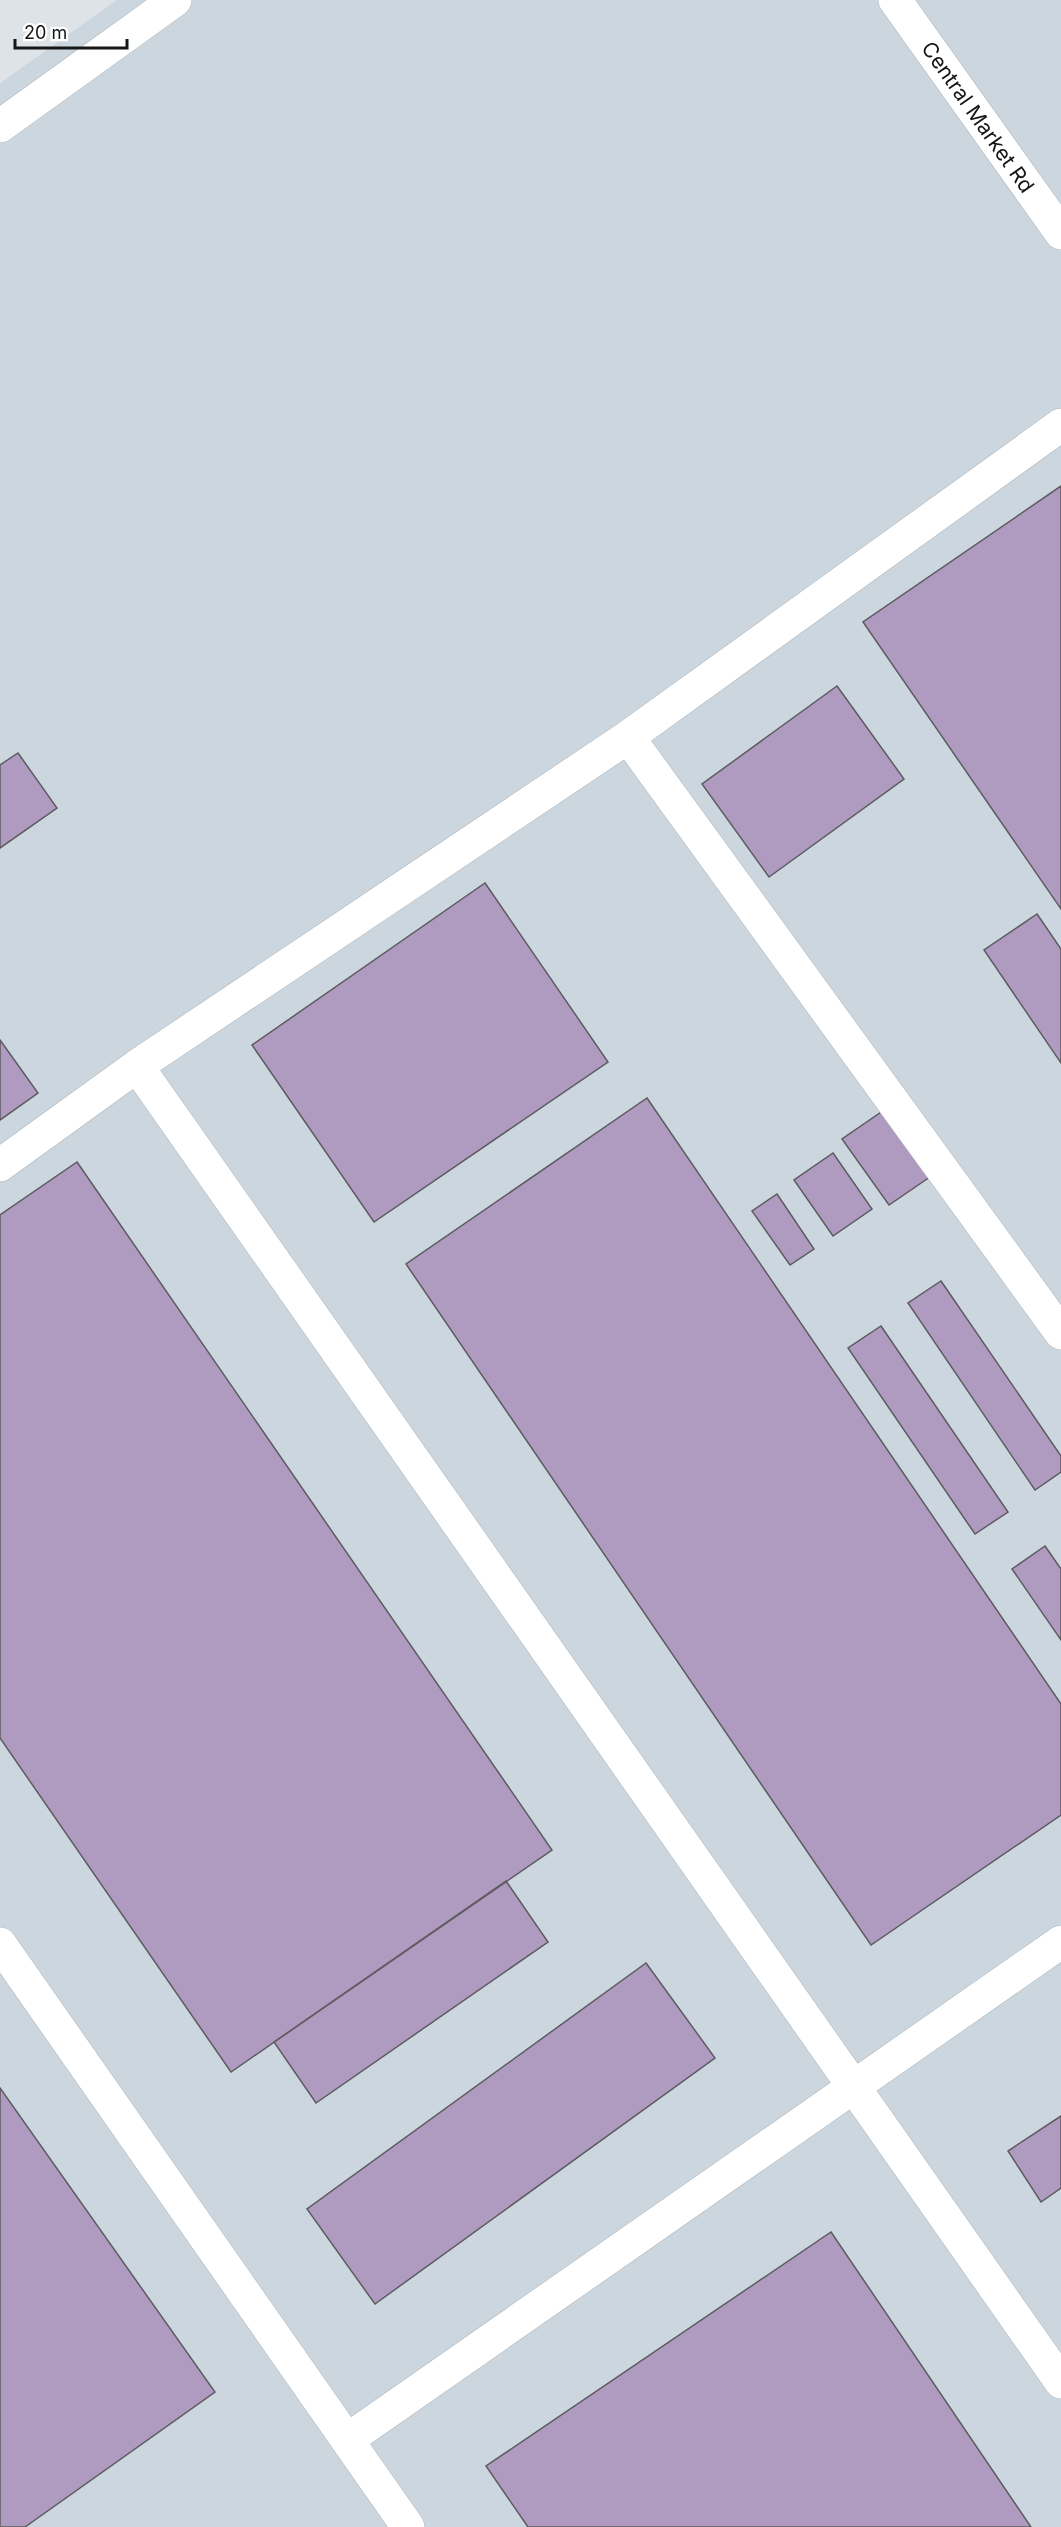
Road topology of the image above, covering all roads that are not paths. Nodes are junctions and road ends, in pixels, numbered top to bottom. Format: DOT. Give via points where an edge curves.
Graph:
graph roads {
  1 [pos="175,0"];
  2 [pos="895,0"];
  3 [pos="0,126"];
  4 [pos="1061,233"];
  5 [pos="1061,424"];
  6 [pos="628,737"];
  7 [pos="137,1066"];
  8 [pos="0,1165"];
  9 [pos="1061,1333"];
  10 [pos="1061,1942"];
  11 [pos="0,1944"];
  12 [pos="854,2086"];
  13 [pos="1061,2382"];
  14 [pos="347,2440"];
  15 [pos="408,2527"];
  1 -- 3 [label="street"];
  2 -- 4 [label="street, Central Market Rd"];
  5 -- 6 [label="street"];
  6 -- 7 [label="street"];
  6 -- 9 [label="street"];
  7 -- 8 [label="street"];
  7 -- 12 [label="street"];
  10 -- 12 [label="street"];
  11 -- 14 [label="street"];
  12 -- 13 [label="street"];
  12 -- 14 [label="street"];
  14 -- 15 [label="street"];
}
